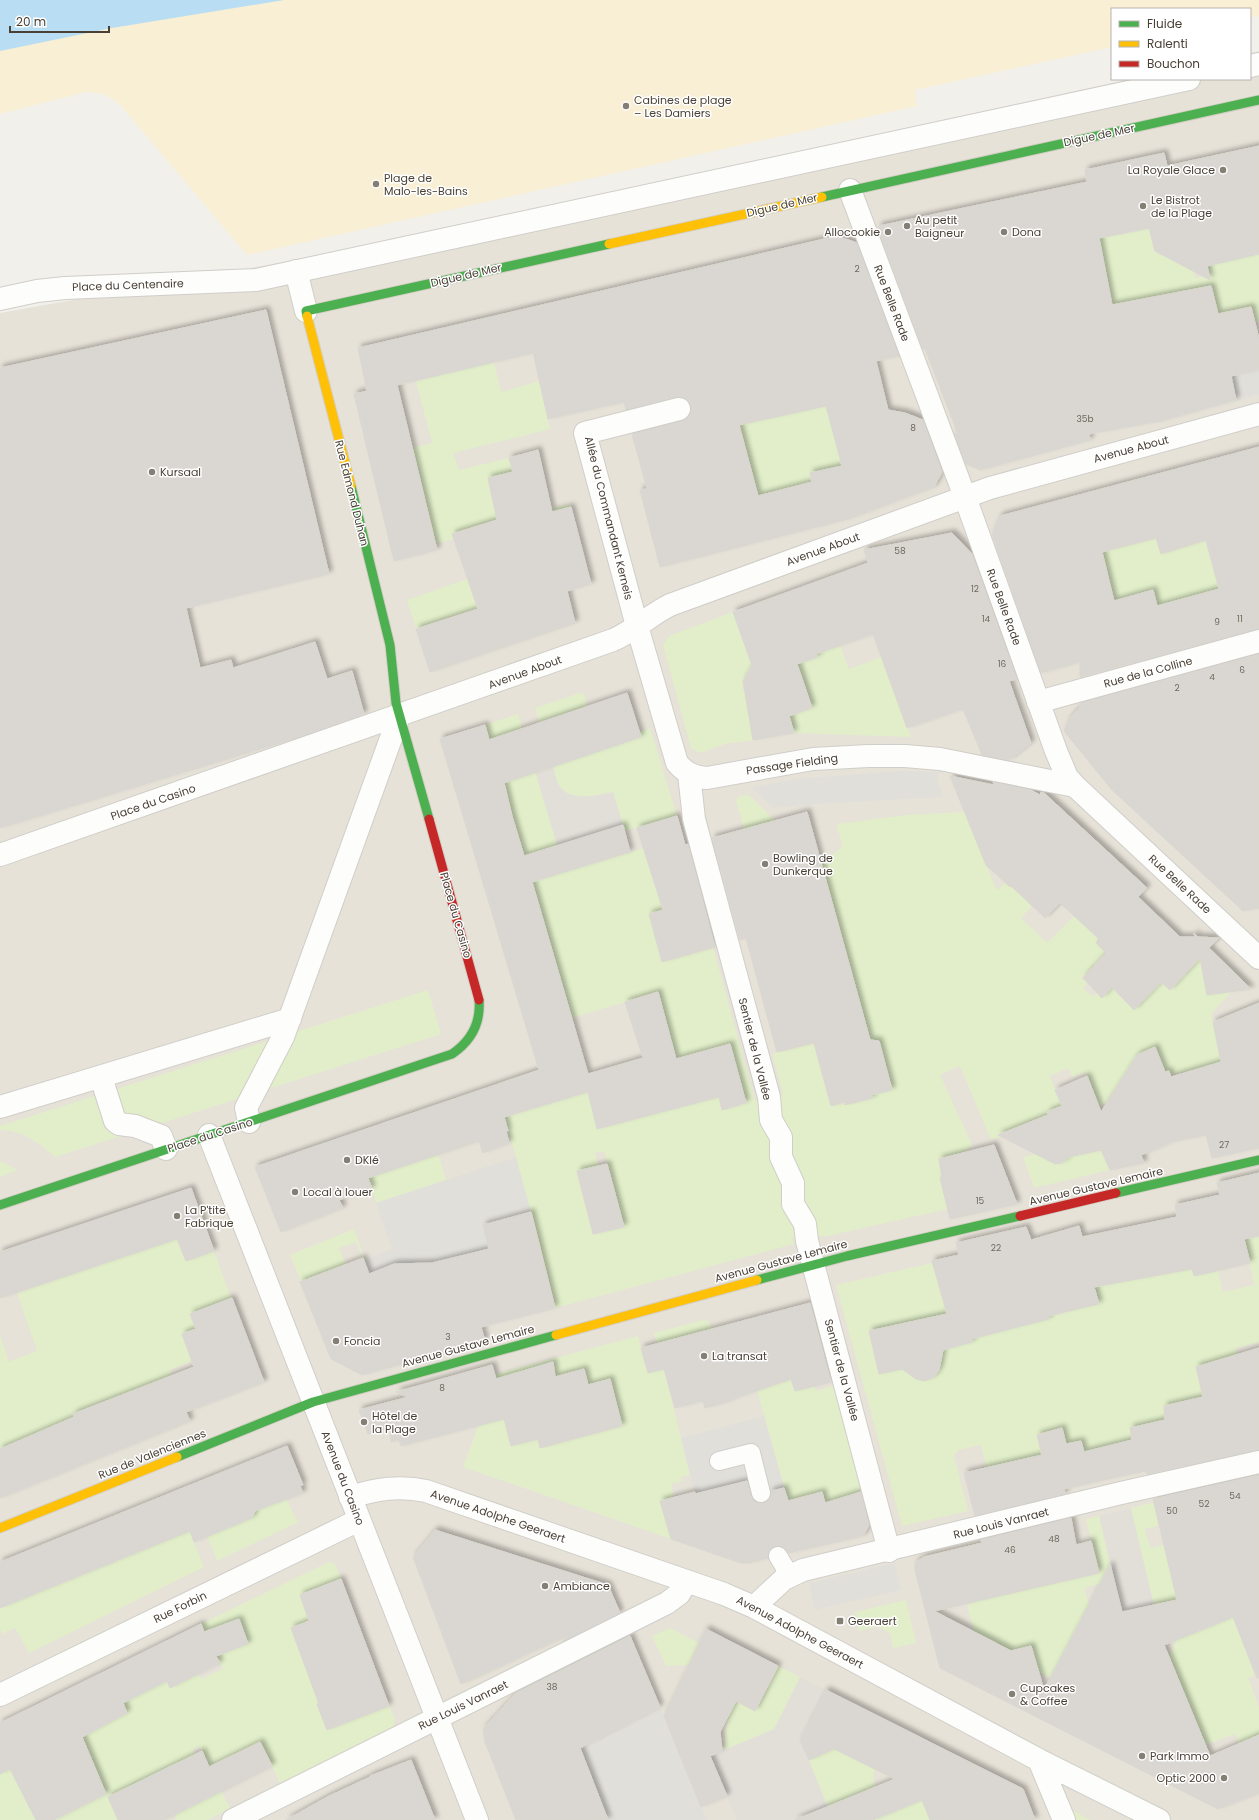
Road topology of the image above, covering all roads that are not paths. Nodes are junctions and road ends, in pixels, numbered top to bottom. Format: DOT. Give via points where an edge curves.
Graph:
graph roads {
  1 [pos="1184,80"];
  2 [pos="1259,100"];
  3 [pos="850,190"];
  4 [pos="296,271"];
  5 [pos="0,298"];
  6 [pos="306,311"];
  7 [pos="679,409"];
  8 [pos="1259,414"];
  9 [pos="965,497"];
  10 [pos="637,626"];
  11 [pos="1259,641"];
  12 [pos="1038,702"];
  13 [pos="399,716"];
  14 [pos="689,774"];
  15 [pos="1075,786"];
  16 [pos="0,855"];
  17 [pos="1249,937"];
  18 [pos="1259,958"];
  19 [pos="286,1028"];
  20 [pos="104,1085"];
  21 [pos="0,1107"];
  22 [pos="250,1122"];
  23 [pos="209,1135"];
  24 [pos="166,1150"];
  25 [pos="1259,1160"];
  26 [pos="0,1205"];
  27 [pos="814,1265"];
  28 [pos="313,1402"];
  29 [pos="719,1461"];
  30 [pos="1259,1462"];
  31 [pos="761,1493"];
  32 [pos="350,1497"];
  33 [pos="359,1520"];
  34 [pos="0,1528"];
  35 [pos="889,1551"];
  36 [pos="778,1556"];
  37 [pos="790,1576"];
  38 [pos="687,1582"];
  39 [pos="754,1607"];
  40 [pos="0,1695"];
  41 [pos="437,1718"];
  42 [pos="1039,1760"];
  43 [pos="233,1820"];
  44 [pos="477,1820"];
  45 [pos="1064,1820"];
  46 [pos="1159,1820"];
  1 -- 4 [label="street"];
  2 -- 3 [label="street, Digue de Mer"];
  3 -- 6 [label="street, Digue de Mer"];
  3 -- 9 [label="street, Rue Belle Rade"];
  4 -- 5 [label="street, Place du Centenaire" via="256,280 65,288"];
  4 -- 6 [label="street, Rue Edmond Duhan"];
  6 -- 13 [label="street, Rue Edmond Duhan" via="386,626"];
  7 -- 10 [label="street, Allée du Commandant Kerneis" via="585,434"];
  8 -- 9 [label="street, Avenue About"];
  9 -- 10 [label="street, Avenue About" via="670,605"];
  9 -- 12 [label="street, Rue Belle Rade"];
  10 -- 13 [label="street, Avenue About" via="608,642"];
  10 -- 14 [label="street" via="677,763"];
  11 -- 12 [label="street, Rue de la Colline"];
  12 -- 15 [label="street, Rue Belle Rade" via="1059,760 1067,777"];
  13 -- 16 [label="street, Place du Casino"];
  13 -- 19 [label="street"];
  13 -- 22 [label="street, Place du Casino" via="478,994 480,1011 476,1029 469,1042 452,1054"];
  14 -- 15 [label="street, Passage Fielding" via="707,778 813,759 905,756 940,759"];
  14 -- 27 [label="street, Sentier de la Vallée" via="694,819 768,1097 771,1120 781,1137 781,1157 793,1183 793,1204 805,1224"];
  15 -- 17 [label="street, Rue Belle Rade"];
  17 -- 18 [label="street, Rue Belle Rade"];
  19 -- 20 [label="street"];
  19 -- 22 [label="street" via="246,1108"];
  20 -- 21 [label="street"];
  20 -- 24 [label="street" via="115,1121 161,1136"];
  22 -- 23 [label="street, Place du Casino"];
  23 -- 24 [label="street, Place du Casino"];
  23 -- 28 [label="street, Avenue du Casino"];
  24 -- 26 [label="street, Place du Casino"];
  25 -- 27 [label="street, Avenue Gustave Lemaire"];
  27 -- 28 [label="street, Avenue Gustave Lemaire"];
  27 -- 35 [label="street, Sentier de la Vallée"];
  28 -- 32 [label="street, Avenue du Casino"];
  28 -- 34 [label="street, Rue de Valenciennes"];
  29 -- 31 [label="lane" via="750,1453"];
  30 -- 35 [label="street, Rue Louis Vanraet" via="1121,1493"];
  32 -- 33 [label="street, Avenue du Casino"];
  32 -- 38 [label="street, Avenue Adolphe Geeraert" via="388,1488 426,1491"];
  33 -- 40 [label="street, Rue Forbin"];
  33 -- 41 [label="street, Avenue du Casino"];
  35 -- 37 [label="street, Rue Louis Vanraet" via="803,1570"];
  36 -- 37 [label="lane"];
  37 -- 39 [label="street, Rue Louis Vanraet"];
  38 -- 39 [label="street, Avenue Adolphe Geeraert"];
  38 -- 41 [label="street, Rue Louis Vanraet" via="679,1594 667,1603"];
  39 -- 42 [label="street, Avenue Adolphe Geeraert"];
  41 -- 43 [label="street, Rue Louis Vanraet"];
  41 -- 44 [label="street, Avenue du Casino"];
  42 -- 45 [label="street"];
  42 -- 46 [label="street, Avenue Adolphe Geeraert"];
}
